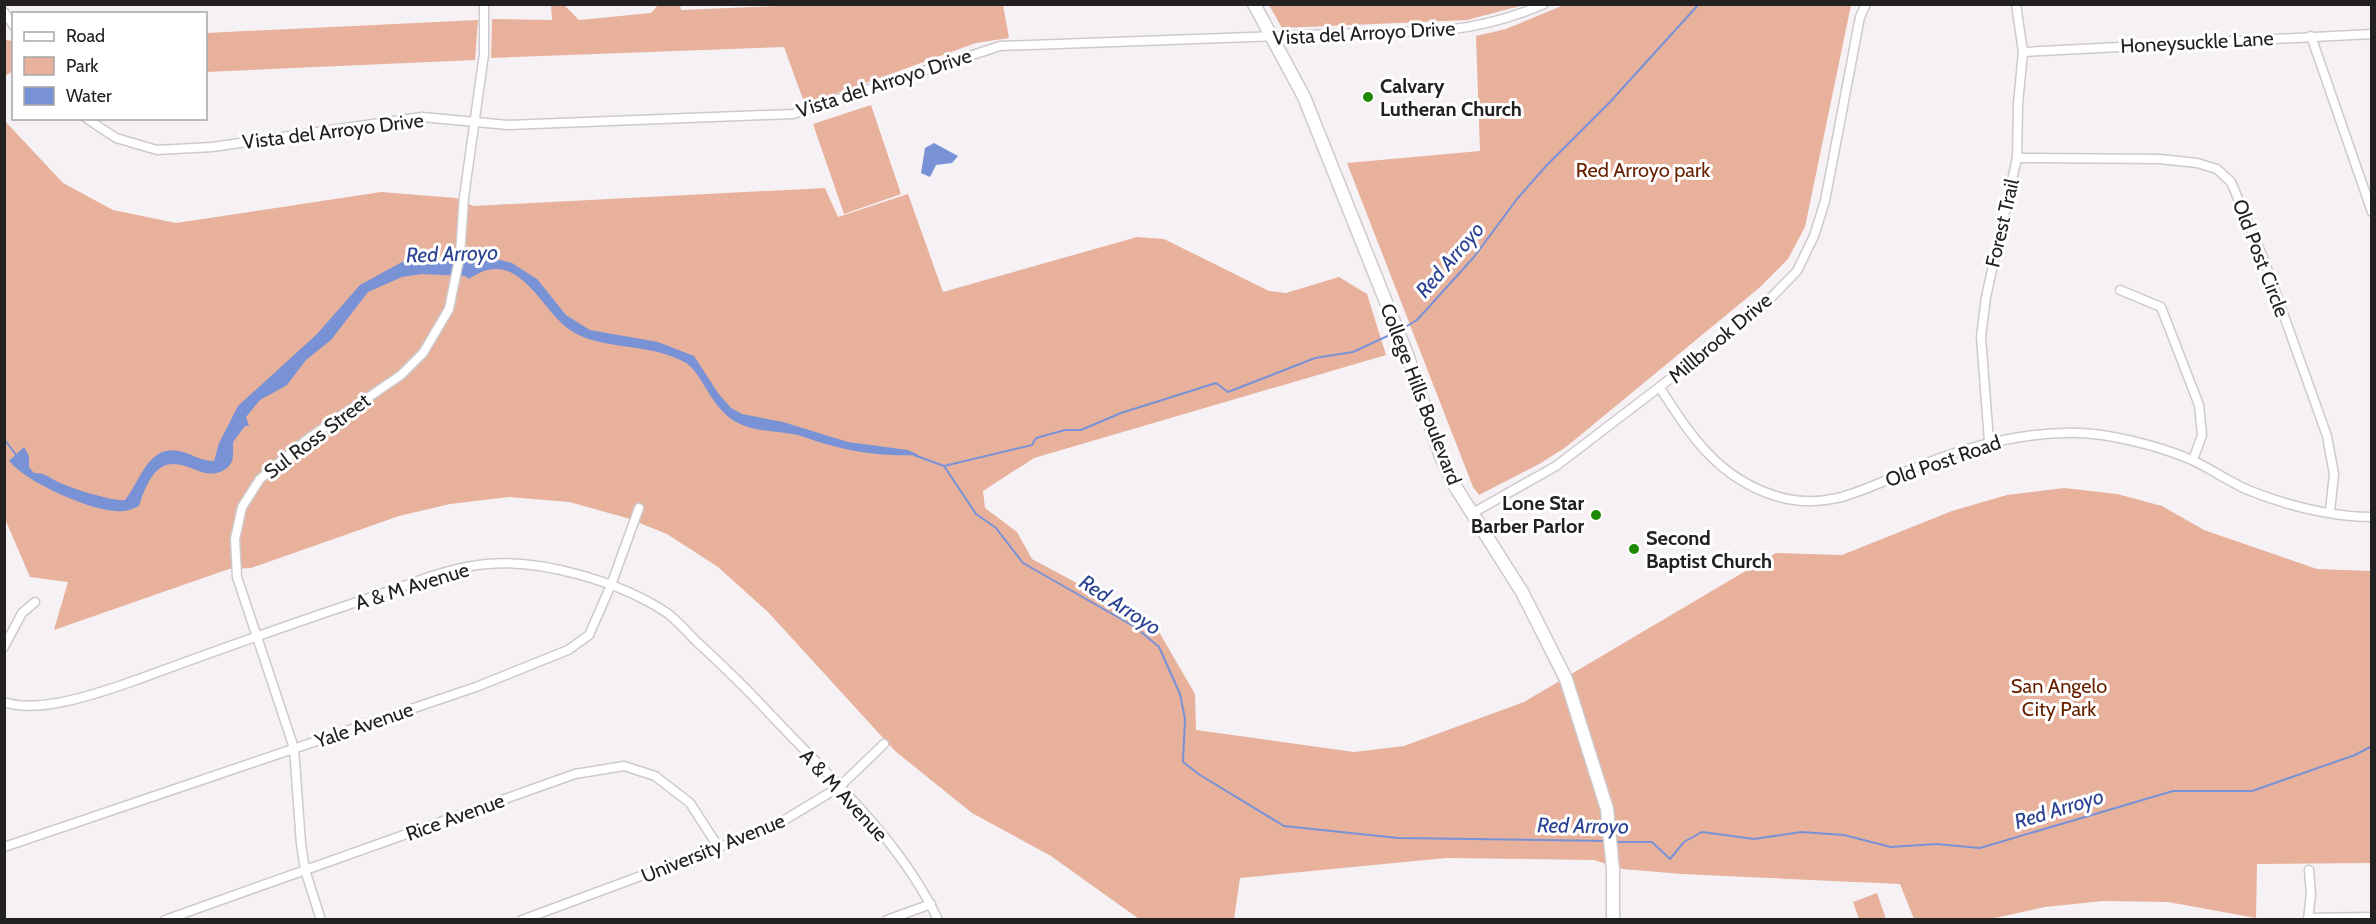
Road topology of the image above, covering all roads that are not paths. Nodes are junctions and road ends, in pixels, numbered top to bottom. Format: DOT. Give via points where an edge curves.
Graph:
graph roads {
  1 [pos="484,4"];
  2 [pos="1254,4"];
  3 [pos="1544,4"];
  4 [pos="1866,4"];
  5 [pos="2016,4"];
  6 [pos="2372,34"];
  7 [pos="2311,36"];
  8 [pos="1273,37"];
  9 [pos="2024,52"];
  10 [pos="89,120"];
  11 [pos="476,121"];
  12 [pos="2017,158"];
  13 [pos="2372,212"];
  14 [pos="2120,290"];
  15 [pos="1660,388"];
  16 [pos="1989,441"];
  17 [pos="2193,460"];
  18 [pos="639,508"];
  19 [pos="2330,511"];
  20 [pos="1471,514"];
  21 [pos="2372,517"];
  22 [pos="611,585"];
  23 [pos="35,602"];
  24 [pos="258,634"];
  25 [pos="4,647"];
  26 [pos="4,702"];
  27 [pos="884,744"];
  28 [pos="294,748"];
  29 [pos="839,787"];
  30 [pos="4,847"];
  31 [pos="719,848"];
  32 [pos="305,870"];
  33 [pos="2309,870"];
  34 [pos="931,904"];
  35 [pos="2372,917"];
  36 [pos="2308,919"];
  37 [pos="165,920"];
  38 [pos="321,920"];
  39 [pos="522,920"];
  40 [pos="887,920"];
  41 [pos="938,920"];
  42 [pos="1613,920"];
  1 -- 11 [label="street, Sul Ross Street" via="484,54"];
  2 -- 8 [label="street, College Hills Boulevard"];
  3 -- 8 [label="street, Vista del Arroyo Drive" via="1480,26"];
  4 -- 15 [label="street, Millbrook Drive" via="1860,17 1825,201 1814,237 1797,271 1755,314"];
  5 -- 9 [label="street, Forest Trail"];
  6 -- 7 [label="street, Honeysuckle Lane"];
  7 -- 9 [label="street, Honeysuckle Lane"];
  7 -- 13 [label="street"];
  8 -- 11 [label="street, Vista del Arroyo Drive" via="1000,46 793,114 508,125"];
  8 -- 20 [label="street, College Hills Boulevard" via="1304,97 1408,357 1440,454"];
  9 -- 12 [label="street, Forest Trail"];
  10 -- 11 [label="street, Vista del Arroyo Drive" via="116,138 157,150 224,146 422,117"];
  11 -- 24 [label="street, Sul Ross Street" via="460,255 449,309 423,353 401,375 285,456 260,479 242,507 235,539 237,577"];
  12 -- 16 [label="street, Forest Trail" via="1981,337"];
  12 -- 19 [label="street, Old Post Circle" via="2197,163 2217,169 2231,182 2264,260 2327,436 2334,474"];
  14 -- 17 [label="street" via="2161,307 2199,405 2202,435"];
  15 -- 16 [label="street, Old Post Road" via="1695,442 1740,481 1803,502 1835,501"];
  15 -- 20 [label="street, Millbrook Drive" via="1556,466"];
  16 -- 17 [label="street, Old Post Road" via="2066,432 2152,446"];
  17 -- 19 [label="street, Old Post Road" via="2249,490 2294,506"];
  18 -- 22 [label="street, Yale Avenue"];
  19 -- 21 [label="street, Old Post Road"];
  20 -- 42 [label="street, College Hills Boulevard" via="1522,592 1566,679 1607,809"];
  22 -- 24 [label="street, A & M Avenue" via="543,566 486,564 445,573"];
  22 -- 28 [label="street, Yale Avenue" via="589,635 568,650 476,687"];
  22 -- 29 [label="street, A & M Avenue" via="667,613"];
  23 -- 25 [label="street" via="22,613"];
  24 -- 26 [label="street, A & M Avenue" via="113,688 34,705"];
  24 -- 28 [label="street, Sul Ross Street"];
  27 -- 29 [label="street, University Avenue"];
  28 -- 30 [label="street, Yale Avenue"];
  28 -- 32 [label="street, Sul Ross Street"];
  29 -- 31 [label="street, University Avenue" via="774,827"];
  29 -- 34 [label="street, A & M Avenue" via="881,832"];
  31 -- 32 [label="street, Rice Avenue" via="690,803 655,776 624,766 575,774"];
  31 -- 39 [label="street, University Avenue"];
  32 -- 37 [label="street, Rice Avenue"];
  32 -- 38 [label="street, Sul Ross Street"];
  33 -- 36 [label="street"];
  34 -- 40 [label="street"];
  34 -- 41 [label="street, A & M Avenue"];
  35 -- 36 [label="street"];
}
